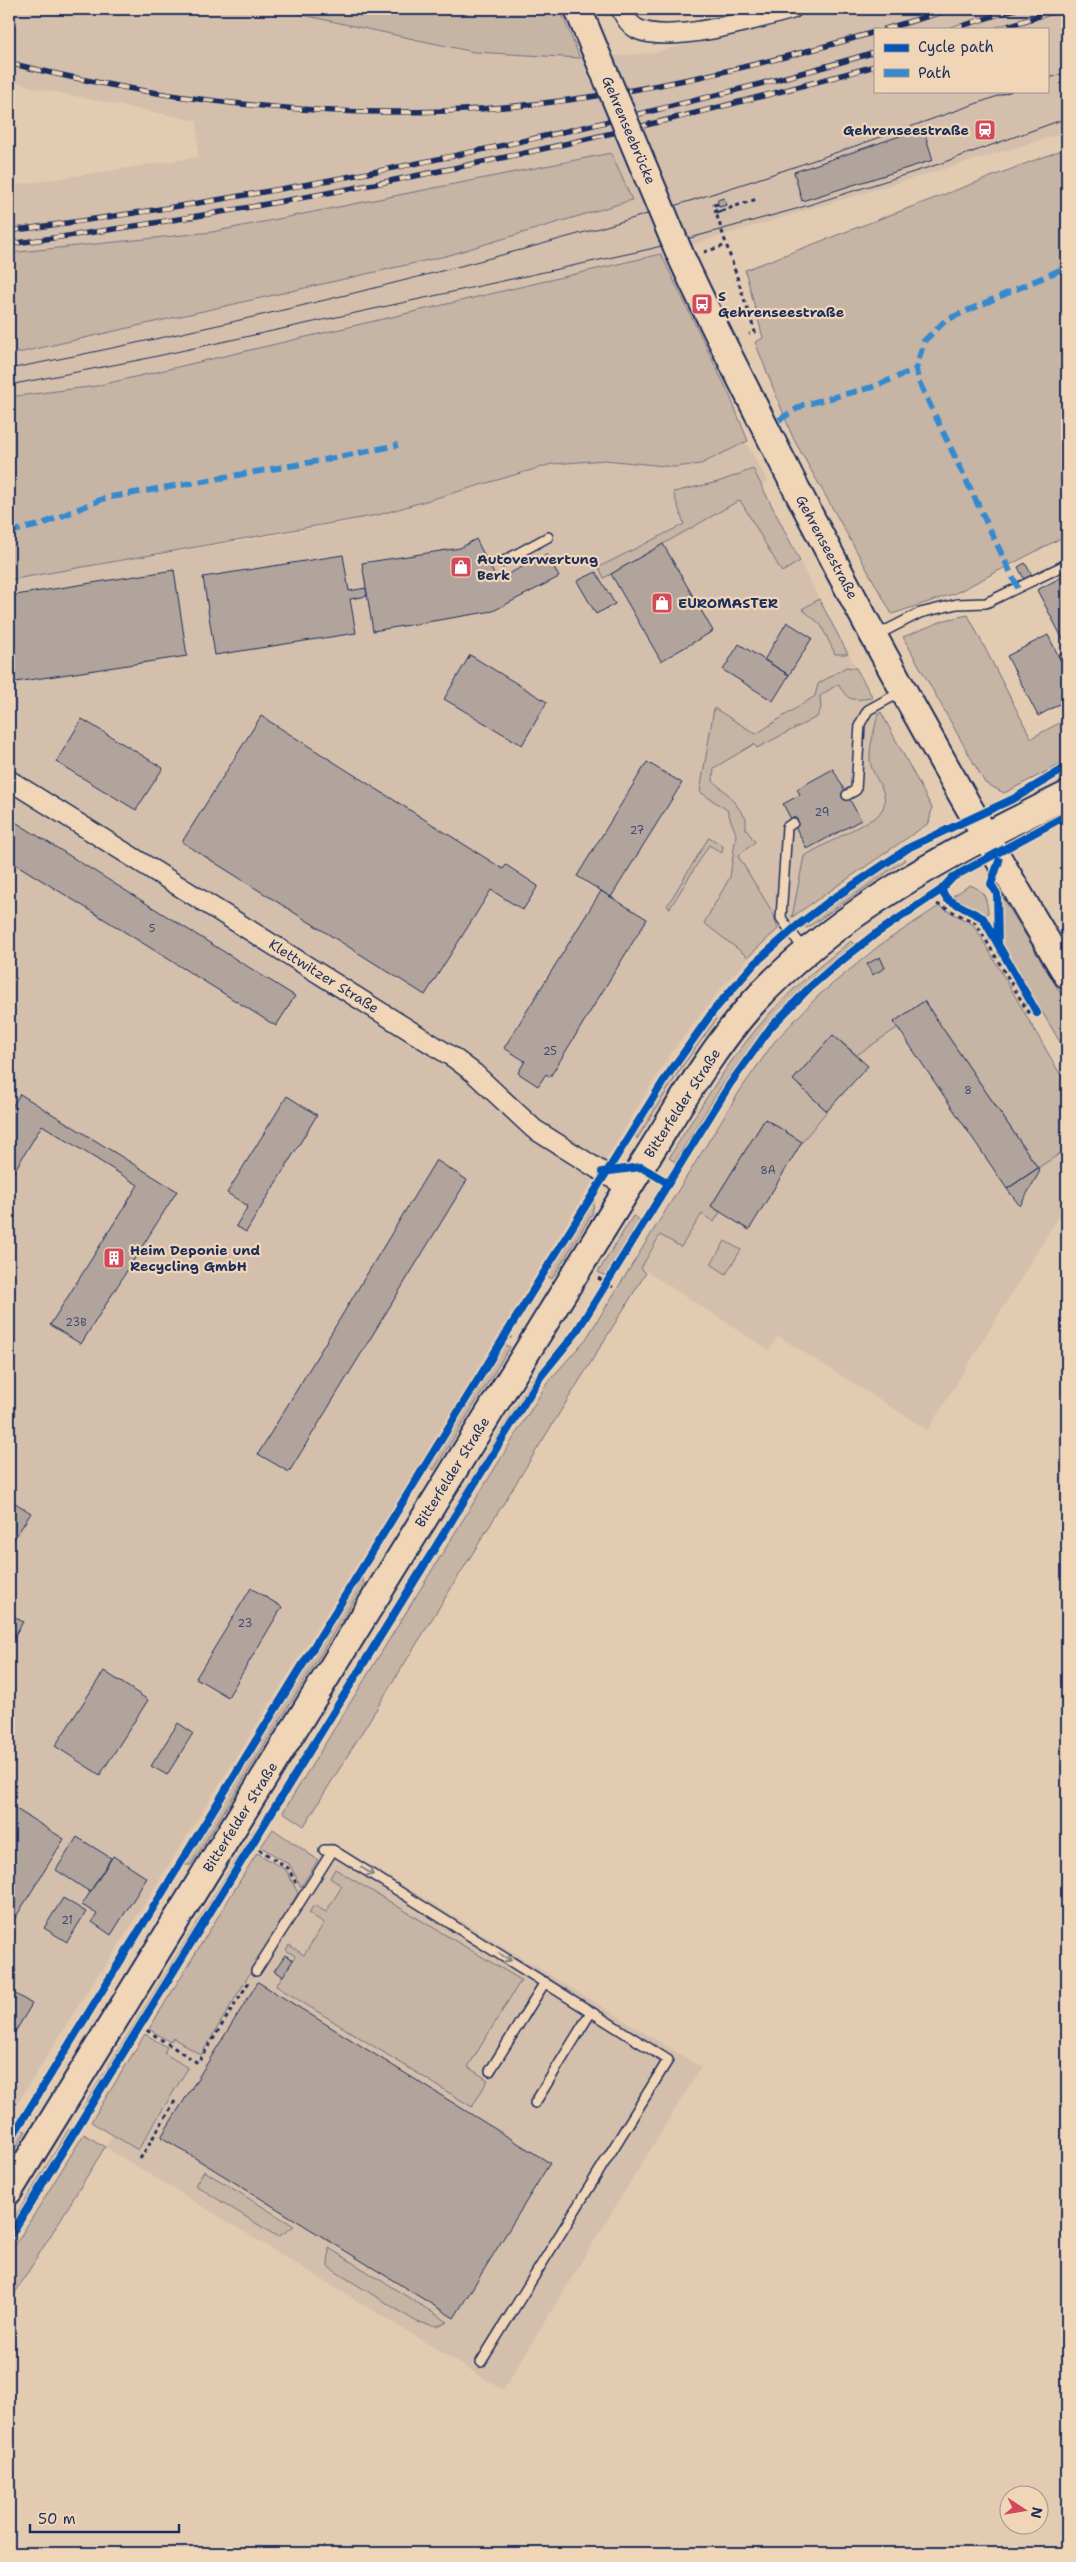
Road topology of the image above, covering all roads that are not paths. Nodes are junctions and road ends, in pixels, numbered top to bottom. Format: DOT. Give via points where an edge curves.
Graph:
graph roads {
  1 [pos="578,9"];
  2 [pos="792,9"];
  3 [pos="622,12"];
  4 [pos="679,252"];
  5 [pos="548,537"];
  6 [pos="502,562"];
  7 [pos="1067,564"];
  8 [pos="874,636"];
  9 [pos="904,690"];
  10 [pos="9,780"];
  11 [pos="847,795"];
  12 [pos="1067,795"];
  13 [pos="793,823"];
  14 [pos="984,836"];
  15 [pos="806,952"];
  16 [pos="1067,975"];
  17 [pos="628,1188"];
  18 [pos="256,1971"];
  19 [pos="545,1982"];
  20 [pos="591,2012"];
  21 [pos="490,2071"];
  22 [pos="535,2103"];
  23 [pos="9,2191"];
  24 [pos="481,2362"];
  1 -- 4 [label="main road, Gehrenseebrücke, bridge"];
  2 -- 3 [label="street" via="712,29 672,33 650,33 636,28"];
  4 -- 8 [label="main road, Gehrenseestraße" via="820,538"];
  5 -- 6 [label="lane"];
  7 -- 8 [label="lane" via="986,603 957,604 920,613"];
  8 -- 9 [label="main road, Gehrenseestraße"];
  9 -- 11 [label="lane" via="868,710 860,724 856,790"];
  9 -- 14 [label="main road, Gehrenseestraße"];
  10 -- 17 [label="street, Klettwitzer Straße" via="447,1054 474,1073 534,1129"];
  12 -- 14 [label="main road, Bitterfelder Straße"];
  13 -- 15 [label="lane" via="787,827 781,918"];
  14 -- 15 [label="main road, Bitterfelder Straße" via="924,870"];
  14 -- 16 [label="main road, Gehrenseestraße"];
  15 -- 17 [label="main road, Bitterfelder Straße" via="768,987 723,1040"];
  17 -- 23 [label="main road, Bitterfelder Straße"];
  18 -- 19 [label="lane, one-way" via="329,1850"];
  19 -- 20 [label="lane"];
  19 -- 21 [label="lane"];
  20 -- 22 [label="lane"];
  20 -- 24 [label="lane" via="668,2060"];
}
